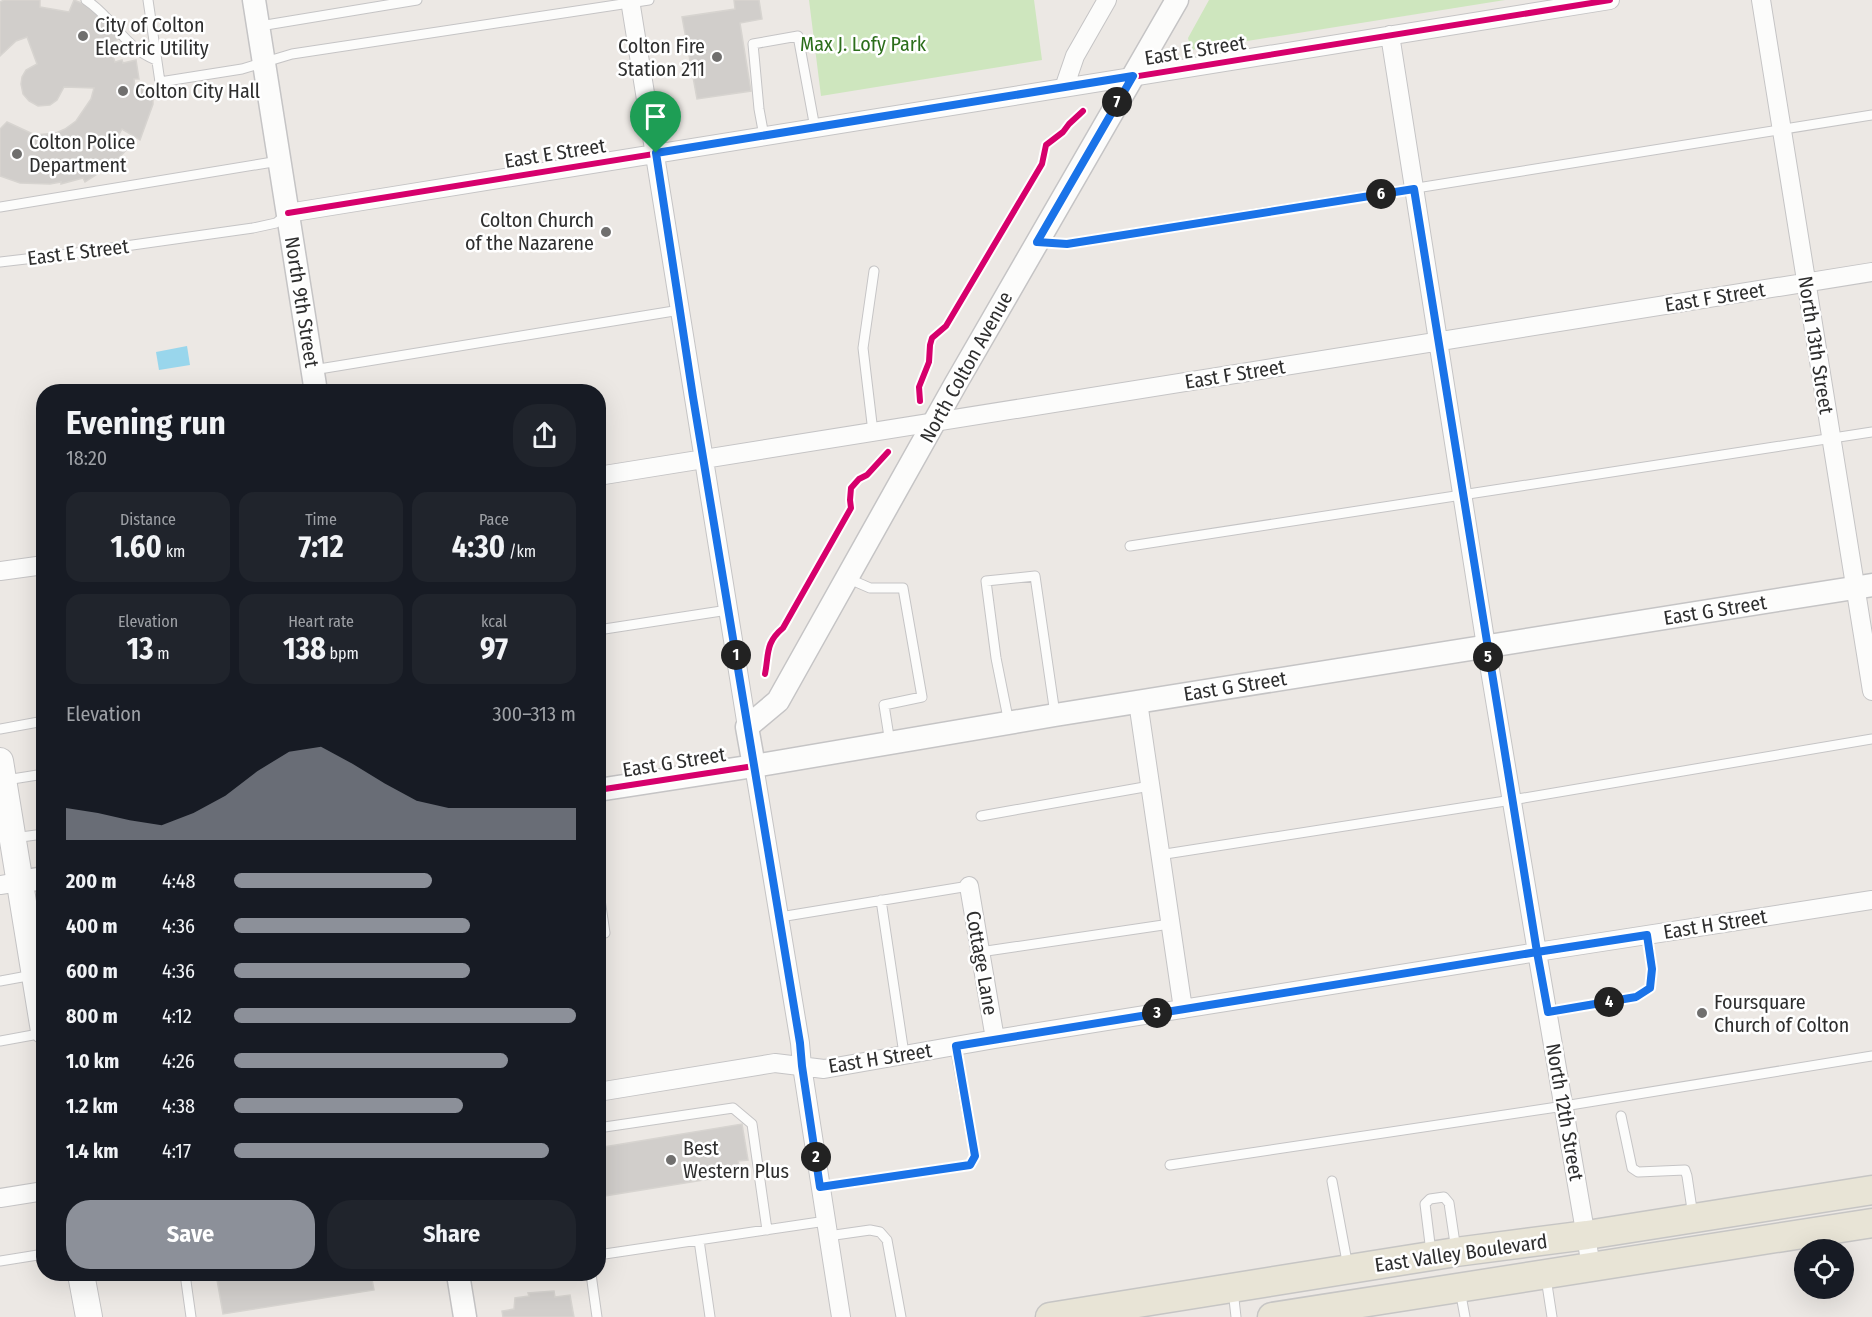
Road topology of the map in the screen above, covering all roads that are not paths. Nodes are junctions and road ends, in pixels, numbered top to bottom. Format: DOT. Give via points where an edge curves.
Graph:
graph roads {
  1 [pos="86,0"];
  2 [pos="148,0"];
  3 [pos="254,0"];
  4 [pos="417,0"];
  5 [pos="649,0"];
  6 [pos="1107,0"];
  7 [pos="1177,0"];
  8 [pos="1610,0"];
  9 [pos="1761,0"];
  10 [pos="631,2"];
  11 [pos="258,26"];
  12 [pos="1390,35"];
  13 [pos="156,60"];
  14 [pos="264,61"];
  15 [pos="1133,76"];
  16 [pos="1064,88"];
  17 [pos="1872,115"];
  18 [pos="815,128"];
  19 [pos="1782,130"];
  20 [pos="764,136"];
  21 [pos="656,153"];
  22 [pos="279,161"];
  23 [pos="1414,189"];
  24 [pos="0,207"];
  25 [pos="288,213"];
  26 [pos="1037,242"];
  27 [pos="0,262"];
  28 [pos="874,271"];
  29 [pos="1872,272"];
  30 [pos="1806,282"];
  31 [pos="680,310"];
  32 [pos="1438,341"];
  33 [pos="315,381"];
  34 [pos="936,422"];
  35 [pos="873,432"];
  36 [pos="1872,432"];
  37 [pos="1831,439"];
  38 [pos="704,458"];
  39 [pos="606,475"];
  40 [pos="1463,495"];
  41 [pos="1130,546"];
  42 [pos="36,566"];
  43 [pos="0,571"];
  44 [pos="847,578"];
  45 [pos="1864,586"];
  46 [pos="728,610"];
  47 [pos="606,629"];
  48 [pos="1486,646"];
  49 [pos="1872,691"];
  50 [pos="1138,702"];
  51 [pos="1055,715"];
  52 [pos="36,722"];
  53 [pos="1009,723"];
  54 [pos="747,727"];
  55 [pos="0,729"];
  56 [pos="1872,739"];
  57 [pos="890,743"];
  58 [pos="754,766"];
  59 [pos="2,771"];
  60 [pos="36,773"];
  61 [pos="1150,786"];
  62 [pos="606,789"];
  63 [pos="1512,801"];
  64 [pos="981,816"];
  65 [pos="36,835"];
  66 [pos="12,838"];
  67 [pos="1160,855"];
  68 [pos="21,882"];
  69 [pos="969,886"];
  70 [pos="881,900"];
  71 [pos="1872,900"];
  72 [pos="780,918"];
  73 [pos="1170,924"];
  74 [pos="1647,935"];
  75 [pos="980,952"];
  76 [pos="1537,952"];
  77 [pos="35,974"];
  78 [pos="36,980"];
  79 [pos="0,981"];
  80 [pos="1183,1009"];
  81 [pos="1548,1012"];
  82 [pos="36,1034"];
  83 [pos="994,1039"];
  84 [pos="0,1041"];
  85 [pos="956,1046"];
  86 [pos="904,1054"];
  87 [pos="1872,1056"];
  88 [pos="802,1066"];
  89 [pos="606,1091"];
  90 [pos="1564,1106"];
  91 [pos="1621,1116"];
  92 [pos="606,1127"];
  93 [pos="1170,1166"];
  94 [pos="1332,1181"];
  95 [pos="820,1187"];
  96 [pos="1872,1190"];
  97 [pos="36,1192"];
  98 [pos="0,1198"];
  99 [pos="1693,1218"];
  100 [pos="1872,1223"];
  101 [pos="827,1228"];
  102 [pos="767,1230"];
  103 [pos="1587,1235"];
  104 [pos="699,1240"];
  105 [pos="606,1254"];
  106 [pos="1444,1254"];
  107 [pos="36,1255"];
  108 [pos="0,1262"];
  109 [pos="1591,1266"];
  110 [pos="1349,1269"];
  111 [pos="1545,1274"];
  112 [pos="82,1281"];
  113 [pos="185,1281"];
  114 [pos="464,1281"];
  115 [pos="592,1281"];
  116 [pos="1459,1287"];
  117 [pos="1233,1288"];
  118 [pos="461,1316"];
  119 [pos="89,1317"];
  120 [pos="191,1317"];
  121 [pos="597,1317"];
  122 [pos="710,1317"];
  123 [pos="841,1317"];
  124 [pos="901,1317"];
  125 [pos="1050,1317"];
  126 [pos="1236,1317"];
  127 [pos="1272,1317"];
  128 [pos="1465,1317"];
  129 [pos="1552,1317"];
  1 -- 13 [label="lane" via="101,9 124,39"];
  2 -- 13 [label="lane"];
  3 -- 11 [label="street, North 9th Street"];
  4 -- 11 [label="lane"];
  5 -- 10 [label="lane"];
  6 -- 16 [label="street" via="1075,56"];
  7 -- 15 [label="street, North Colton Avenue"];
  8 -- 12 [label="street, East E Street"];
  9 -- 19 [label="street, North 13th Street"];
  10 -- 14 [label="lane"];
  10 -- 21 [label="street"];
  11 -- 14 [label="street, North 9th Street"];
  12 -- 15 [label="street, East E Street"];
  12 -- 23 [label="street, North 12th Street"];
  13 -- 14 [label="lane" via="160,82 242,69"];
  14 -- 22 [label="street, North 9th Street"];
  15 -- 16 [label="street, East E Street"];
  15 -- 26 [label="street, North Colton Avenue"];
  16 -- 18 [label="street, East E Street"];
  17 -- 19 [label="lane"];
  18 -- 20 [label="street, East E Street"];
  18 -- 20 [label="lane" via="798,36 753,44"];
  19 -- 23 [label="lane"];
  19 -- 30 [label="street, North 13th Street"];
  20 -- 21 [label="street, East E Street"];
  21 -- 25 [label="street, East E Street"];
  21 -- 31 [label="street"];
  22 -- 24 [label="lane"];
  22 -- 25 [label="street, North 9th Street"];
  23 -- 26 [label="lane" via="1067,244"];
  23 -- 32 [label="street, North 12th Street"];
  25 -- 27 [label="lane, East E Street" via="276,223 253,228"];
  25 -- 33 [label="street, North 9th Street"];
  26 -- 34 [label="street, North Colton Avenue"];
  28 -- 35 [label="lane" via="863,348"];
  29 -- 30 [label="street, East F Street"];
  30 -- 32 [label="street, East F Street"];
  30 -- 37 [label="street, North 13th Street"];
  31 -- 33 [label="lane"];
  31 -- 38 [label="street"];
  32 -- 34 [label="street, East F Street"];
  32 -- 40 [label="street, North 12th Street"];
  34 -- 35 [label="street, East F Street"];
  34 -- 44 [label="street, North Colton Avenue"];
  35 -- 38 [label="street, East F Street"];
  36 -- 37 [label="lane"];
  37 -- 40 [label="lane"];
  37 -- 45 [label="street, North 13th Street"];
  38 -- 39 [label="street, East F Street"];
  38 -- 46 [label="street"];
  40 -- 41 [label="lane"];
  40 -- 48 [label="street, North 12th Street"];
  42 -- 43 [label="street"];
  44 -- 54 [label="street, North Colton Avenue" via="778,701"];
  44 -- 57 [label="lane" via="870,588 903,588 922,697 884,705"];
  45 -- 48 [label="street, East G Street"];
  45 -- 49 [label="street, North 13th Street"];
  46 -- 47 [label="lane"];
  46 -- 54 [label="street"];
  48 -- 50 [label="street, East G Street"];
  48 -- 63 [label="street, North 12th Street"];
  50 -- 51 [label="street, East G Street"];
  50 -- 61 [label="street"];
  51 -- 53 [label="street, East G Street"];
  51 -- 53 [label="lane" via="1035,576 986,581"];
  52 -- 55 [label="lane"];
  53 -- 57 [label="street, East G Street"];
  54 -- 58 [label="street"];
  56 -- 63 [label="lane"];
  57 -- 58 [label="street, East G Street"];
  58 -- 62 [label="street, East G Street"];
  58 -- 72 [label="street"];
  59 -- 60 [label="lane"];
  59 -- 66 [label="main road"];
  61 -- 64 [label="lane"];
  61 -- 67 [label="street"];
  63 -- 67 [label="lane"];
  63 -- 76 [label="street, North 12th Street"];
  65 -- 66 [label="lane"];
  66 -- 68 [label="main road"];
  67 -- 73 [label="street"];
  68 -- 77 [label="main road"];
  69 -- 70 [label="lane"];
  69 -- 75 [label="street, Cottage Lane"];
  70 -- 72 [label="lane"];
  70 -- 86 [label="lane"];
  71 -- 74 [label="street, East H Street"];
  72 -- 88 [label="street"];
  73 -- 75 [label="lane"];
  73 -- 80 [label="street"];
  74 -- 76 [label="street, East H Street"];
  74 -- 81 [label="lane" via="1652,969 1650,988 1636,997"];
  75 -- 83 [label="street, Cottage Lane"];
  76 -- 80 [label="street, East H Street"];
  76 -- 81 [label="street, North 12th Street"];
  77 -- 78 [label="main road"];
  77 -- 79 [label="lane"];
  80 -- 83 [label="street, East H Street"];
  81 -- 90 [label="street, North 12th Street"];
  82 -- 84 [label="lane"];
  83 -- 85 [label="street, East H Street"];
  85 -- 86 [label="street, East H Street"];
  85 -- 95 [label="lane" via="975,1156 970,1165"];
  86 -- 88 [label="street, East H Street" via="824,1068"];
  87 -- 90 [label="lane"];
  88 -- 89 [label="street, East H Street" via="775,1063"];
  88 -- 95 [label="street"];
  90 -- 93 [label="lane"];
  90 -- 103 [label="street, North 12th Street"];
  91 -- 99 [label="lane" via="1632,1168 1638,1172 1685,1170"];
  92 -- 102 [label="lane" via="733,1108 752,1124"];
  94 -- 110 [label="lane"];
  95 -- 101 [label="street"];
  96 -- 99 [label="main road, East Valley Boulevard"];
  97 -- 98 [label="street"];
  99 -- 103 [label="main road, East Valley Boulevard"];
  100 -- 109 [label="main road, East Valley Boulevard"];
  101 -- 102 [label="lane"];
  101 -- 123 [label="street"];
  101 -- 124 [label="lane" via="870,1230 880,1232 887,1240"];
  102 -- 104 [label="lane"];
  103 -- 106 [label="main road, East Valley Boulevard"];
  103 -- 109 [label="street, North 12th Street"];
  104 -- 105 [label="lane"];
  104 -- 122 [label="lane"];
  106 -- 106 [label="lane" via="1449,1203 1444,1197 1425,1204"];
  106 -- 110 [label="main road, East Valley Boulevard"];
  107 -- 108 [label="lane"];
  109 -- 111 [label="main road, East Valley Boulevard"];
  110 -- 117 [label="main road, East Valley Boulevard"];
  111 -- 116 [label="main road, East Valley Boulevard"];
  111 -- 129 [label="lane"];
  112 -- 119 [label="main road"];
  113 -- 120 [label="lane"];
  114 -- 118 [label="street"];
  115 -- 121 [label="lane"];
  116 -- 127 [label="main road, East Valley Boulevard" via="1389,1304"];
  116 -- 128 [label="lane"];
  117 -- 125 [label="main road, East Valley Boulevard"];
  117 -- 126 [label="lane"];
}
